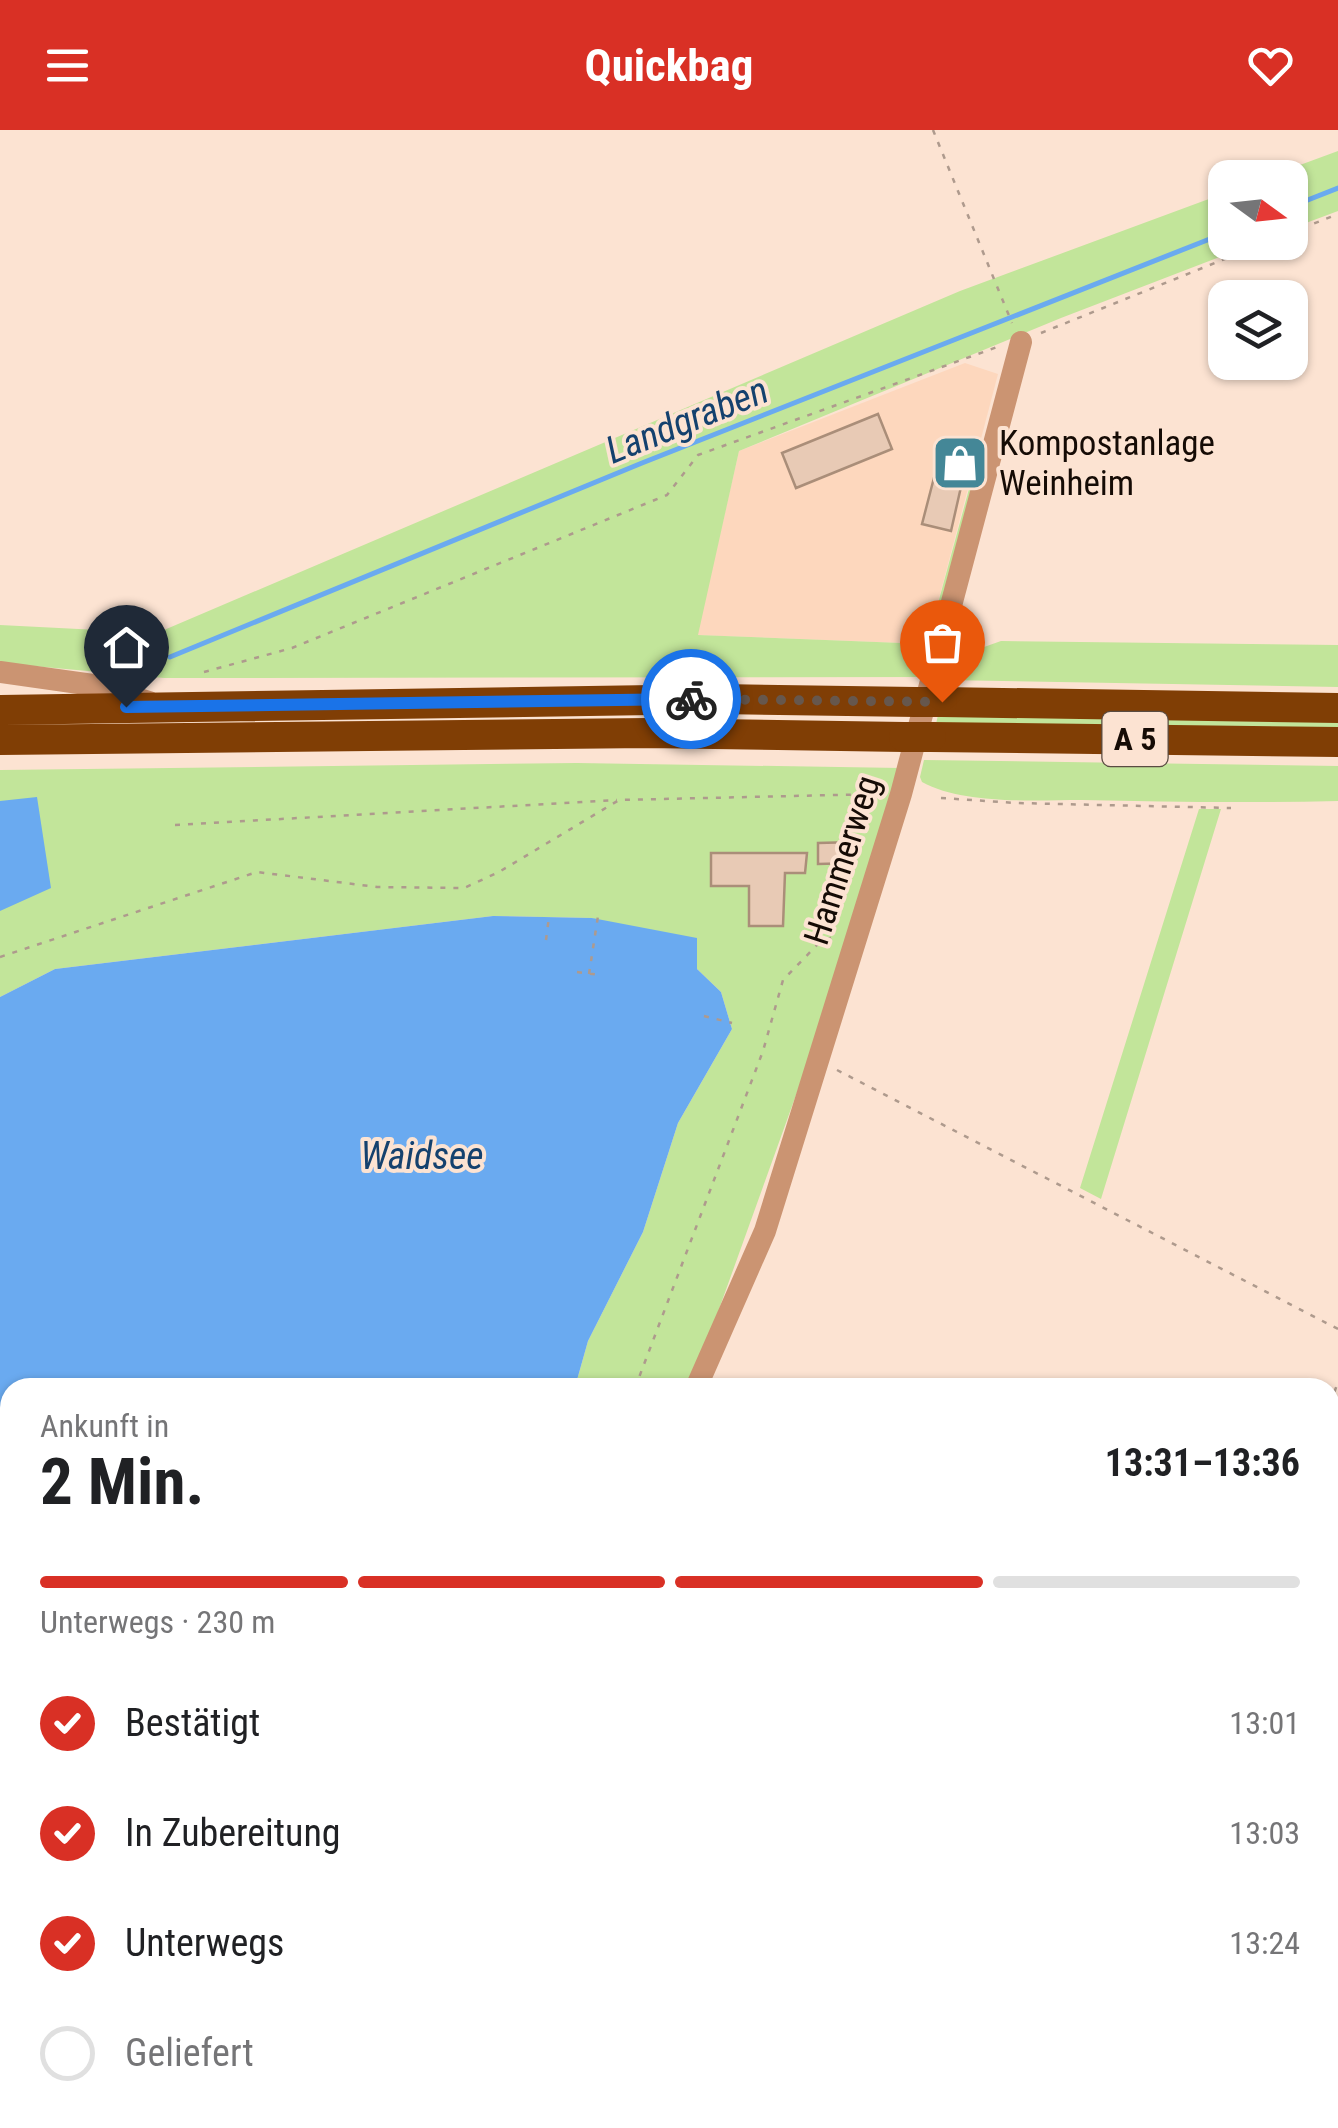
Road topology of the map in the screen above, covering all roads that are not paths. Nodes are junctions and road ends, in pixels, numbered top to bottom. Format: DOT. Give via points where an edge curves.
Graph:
graph roads {
  1 [pos="1017,334"];
  2 [pos="0,672"];
  3 [pos="162,706"];
  4 [pos="1338,708"];
  5 [pos="0,710"];
  6 [pos="0,740"];
  7 [pos="1338,742"];
  8 [pos="700,1378"];
  1 -- 8 [label="street, Hammerweg" via="901,794 765,1231"];
  2 -- 3 [label="street" via="92,685"];
  3 -- 4 [label="highway, A 5" via="718,699"];
  3 -- 5 [label="highway, A 5"];
  6 -- 7 [label="highway, A 5" via="648,733"];
}
